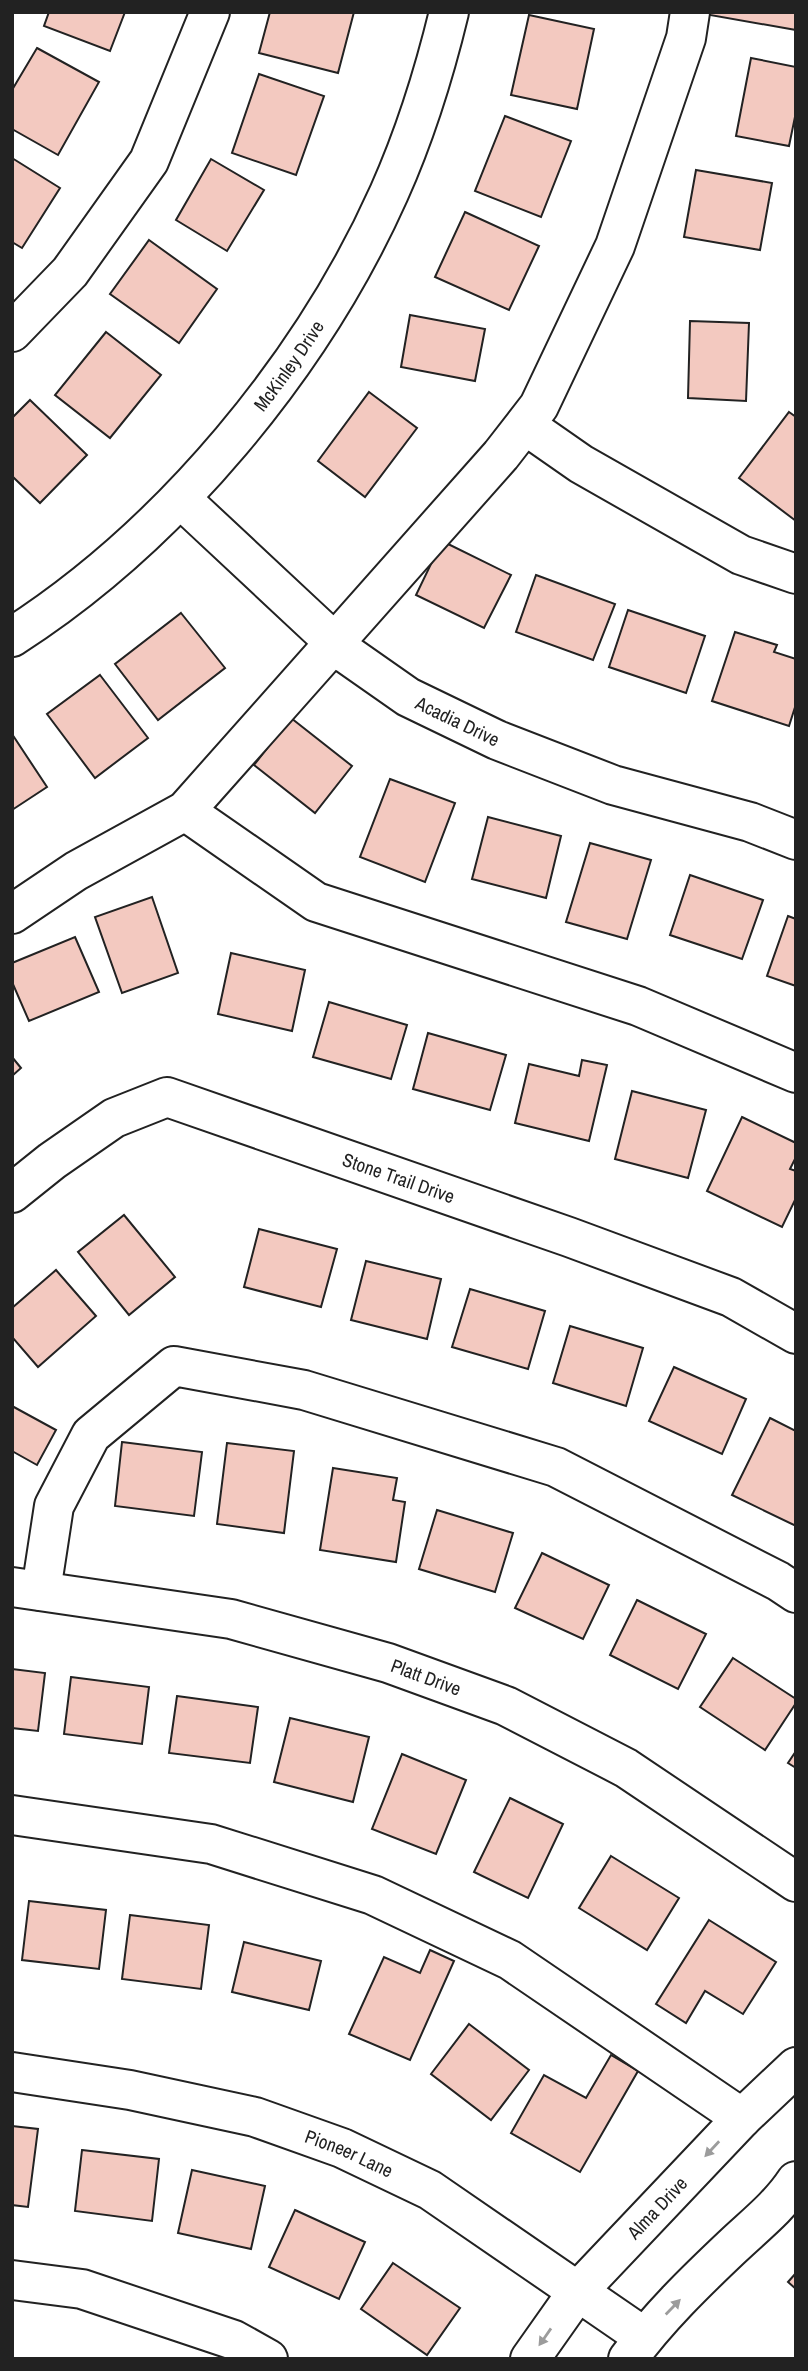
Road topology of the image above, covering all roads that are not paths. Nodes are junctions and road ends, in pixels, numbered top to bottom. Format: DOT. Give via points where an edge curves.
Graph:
graph roads {
  1 [pos="210,12"];
  2 [pos="449,12"];
  3 [pos="690,12"];
  4 [pos="12,332"];
  5 [pos="524,425"];
  6 [pos="181,499"];
  7 [pos="796,574"];
  8 [pos="12,637"];
  9 [pos="336,644"];
  10 [pos="185,811"];
  11 [pos="796,840"];
  12 [pos="12,914"];
  13 [pos="796,1073"];
  14 [pos="12,1193"];
  15 [pos="796,1334"];
  16 [pos="26,1589"];
  17 [pos="796,1593"];
  18 [pos="12,1815"];
  19 [pos="796,1882"];
  20 [pos="796,2067"];
  21 [pos="12,2072"];
  22 [pos="742,2118"];
  23 [pos="796,2181"];
  24 [pos="12,2280"];
  25 [pos="578,2291"];
  26 [pos="636,2348"];
  27 [pos="268,2359"];
  28 [pos="530,2359"];
  1 -- 4 [label="street" via="149,162 70,272"];
  2 -- 6 [label="street, McKinley Drive" via="435,71 389,193 337,292 265,401"];
  3 -- 5 [label="street" via="686,38 615,246 539,406"];
  5 -- 7 [label="street" via="581,464 741,555"];
  5 -- 9 [label="street"];
  6 -- 8 [label="street, McKinley Drive" via="126,550"];
  6 -- 9 [label="street, Acadia Drive"];
  9 -- 10 [label="street"];
  9 -- 11 [label="street, Acadia Drive" via="408,697 497,740 613,785 750,822"];
  10 -- 12 [label="street" via="76,870"];
  10 -- 13 [label="street" via="316,902 638,1006"];
  14 -- 15 [label="street, Stone Trail Drive" via="114,1118 167,1097 731,1297"];
  16 -- 17 [label="street" via="54,1506 90,1435 174,1366 304,1390 556,1467"];
  16 -- 19 [label="street, Platt Drive" via="231,1619 388,1663 506,1706 626,1768"];
  18 -- 22 [label="street" via="211,1844 373,1895 510,1960"];
  20 -- 22 [label="street, Alma Drive"];
  21 -- 25 [label="street, Pioneer Lane" via="130,2090 255,2118 342,2148 430,2190"];
  22 -- 25 [label="street, Alma Drive, one-way"];
  26 -- 23 [label="street, one-way"];
  24 -- 27 [label="street" via="82,2289 234,2340"];
  25 -- 26 [label="street, Pioneer Lane"];
  25 -- 28 [label="street, Alma Drive, one-way"];
}
